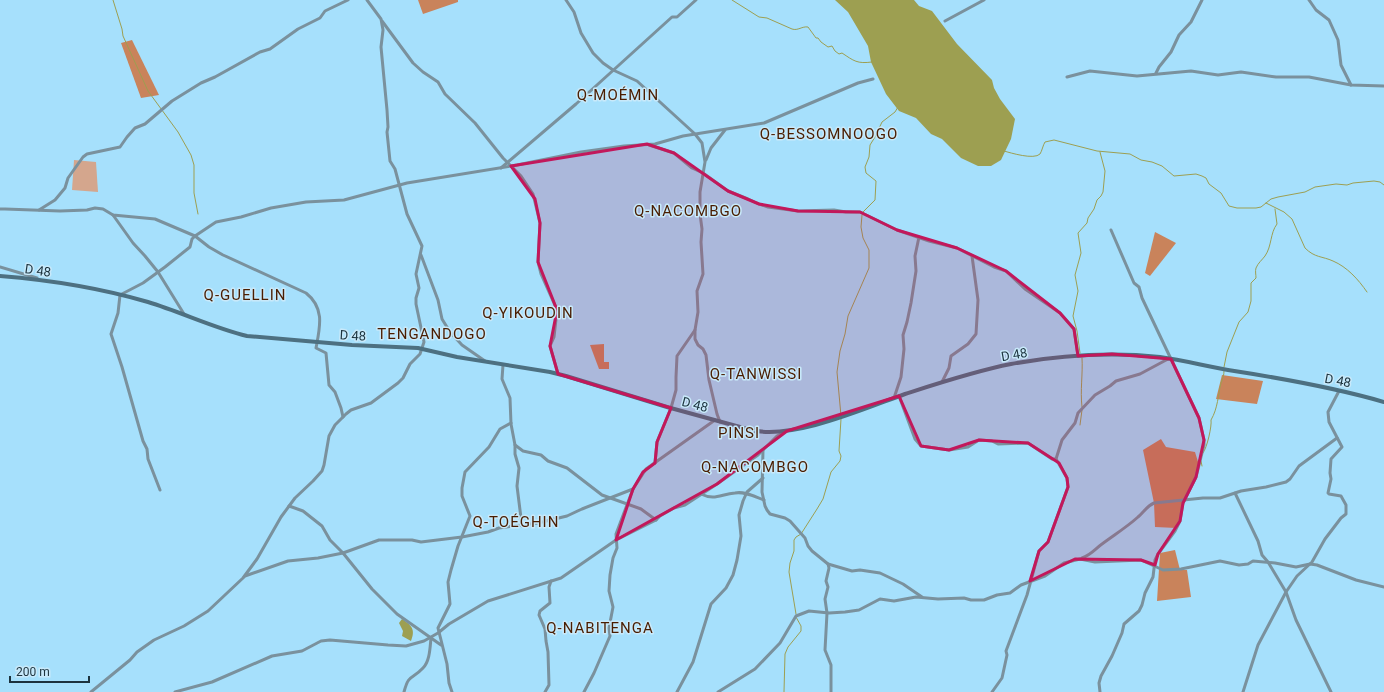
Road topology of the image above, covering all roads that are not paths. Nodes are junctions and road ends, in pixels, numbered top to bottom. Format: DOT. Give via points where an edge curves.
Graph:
graph roads {
  1 [pos="348,0"];
  2 [pos="367,0"];
  3 [pos="566,0"];
  4 [pos="696,0"];
  5 [pos="984,0"];
  6 [pos="1202,0"];
  7 [pos="1309,0"];
  8 [pos="381,19"];
  9 [pos="945,21"];
  10 [pos="613,70"];
  11 [pos="1156,73"];
  12 [pos="1067,77"];
  13 [pos="873,79"];
  14 [pos="1351,85"];
  15 [pos="1384,86"];
  16 [pos="725,130"];
  17 [pos="695,134"];
  18 [pos="647,144"];
  19 [pos="507,162"];
  20 [pos="705,162"];
  21 [pos="511,166"];
  22 [pos="500,168"];
  23 [pos="703,173"];
  24 [pos="400,184"];
  25 [pos="0,210"];
  26 [pos="37,210"];
  27 [pos="112,215"];
  28 [pos="1111,230"];
  29 [pos="195,236"];
  30 [pos="919,238"];
  31 [pos="421,255"];
  32 [pos="972,256"];
  33 [pos="0,267"];
  34 [pos="158,272"];
  35 [pos="0,276"];
  36 [pos="42,281"];
  37 [pos="120,295"];
  38 [pos="184,314"];
  39 [pos="695,330"];
  40 [pos="318,343"];
  41 [pos="422,349"];
  42 [pos="1078,356"];
  43 [pos="1170,359"];
  44 [pos="486,362"];
  45 [pos="504,365"];
  46 [pos="558,374"];
  47 [pos="941,383"];
  48 [pos="1339,391"];
  49 [pos="899,396"];
  50 [pos="894,398"];
  51 [pos="1384,402"];
  52 [pos="671,408"];
  53 [pos="717,414"];
  54 [pos="343,417"];
  55 [pos="715,420"];
  56 [pos="720,422"];
  57 [pos="511,423"];
  58 [pos="787,431"];
  59 [pos="1337,438"];
  60 [pos="515,445"];
  61 [pos="763,450"];
  62 [pos="1056,459"];
  63 [pos="655,463"];
  64 [pos="763,478"];
  65 [pos="633,489"];
  66 [pos="160,490"];
  67 [pos="746,493"];
  68 [pos="1235,493"];
  69 [pos="701,494"];
  70 [pos="610,498"];
  71 [pos="764,500"];
  72 [pos="1185,500"];
  73 [pos="628,504"];
  74 [pos="289,506"];
  75 [pos="656,520"];
  76 [pos="522,526"];
  77 [pos="462,537"];
  78 [pos="616,540"];
  79 [pos="343,553"];
  80 [pos="1080,559"];
  81 [pos="1268,562"];
  82 [pos="828,564"];
  83 [pos="1310,564"];
  84 [pos="1155,565"];
  85 [pos="245,576"];
  86 [pos="551,581"];
  87 [pos="1030,581"];
  88 [pos="1384,587"];
  89 [pos="1286,592"];
  90 [pos="922,597"];
  91 [pos="827,613"];
  92 [pos="438,633"];
  93 [pos="431,638"];
  94 [pos="441,645"];
  95 [pos="452,691"];
  96 [pos="91,692"];
  97 [pos="175,692"];
  98 [pos="404,692"];
  99 [pos="545,692"];
  100 [pos="584,692"];
  101 [pos="677,692"];
  102 [pos="718,692"];
  103 [pos="831,692"];
  104 [pos="992,692"];
  105 [pos="1100,692"];
  106 [pos="1243,692"];
  107 [pos="1331,692"];
  1 -- 26 [label="street" via="325,11 320,18 298,29 270,49 201,83 172,101 144,124 135,128 120,147 87,154 55,200"];
  2 -- 8 [label="street"];
  3 -- 10 [label="street" via="593,53"];
  4 -- 10 [label="street" via="677,16 672,17"];
  5 -- 9 [label="street"];
  6 -- 11 [label="street" via="1191,22 1179,35"];
  7 -- 14 [label="street" via="1316,10 1329,20 1338,40 1341,65"];
  8 -- 19 [label="street" via="413,63 438,82 445,94 475,123"];
  8 -- 24 [label="street" via="388,148 390,161"];
  10 -- 17 [label="street" via="637,81"];
  10 -- 19 [label="street"];
  11 -- 12 [label="street" via="1137,76 1090,71"];
  11 -- 14 [label="street" via="1186,71 1224,75 1241,72 1276,77 1309,77"];
  13 -- 16 [label="street" via="764,123"];
  14 -- 15 [label="street"];
  16 -- 17 [label="street"];
  16 -- 20 [label="street" via="711,148"];
  17 -- 18 [label="street"];
  17 -- 20 [label="street" via="702,143"];
  18 -- 21 [label="street" via="581,152"];
  18 -- 23 [label="street" via="674,153 692,168"];
  19 -- 21 [label="street"];
  19 -- 22 [label="street"];
  20 -- 23 [label="street"];
  21 -- 22 [label="street"];
  21 -- 46 [label="street" via="521,176 535,199 540,223 538,262 558,313 554,338 550,346"];
  22 -- 24 [label="street"];
  23 -- 30 [label="street" via="728,191 768,207 798,211 860,212"];
  23 -- 39 [label="street" via="700,192 703,274 697,291 698,312"];
  24 -- 29 [label="street" via="344,200 306,202 271,208 216,222"];
  24 -- 31 [label="street" via="408,214 422,246"];
  25 -- 26 [label="street"];
  26 -- 27 [label="street" via="95,208 103,209"];
  27 -- 29 [label="street" via="155,219"];
  27 -- 34 [label="street"];
  28 -- 43 [label="street"];
  29 -- 34 [label="street" via="190,247"];
  29 -- 40 [label="street" via="223,255 282,281 314,299 320,322"];
  30 -- 32 [label="street" via="957,248"];
  30 -- 50 [label="street" via="911,303 903,335 901,377"];
  31 -- 41 [label="street" via="416,274 419,288 416,304 424,342"];
  31 -- 44 [label="street" via="438,300 442,319 462,345"];
  32 -- 42 [label="street" via="1006,271 1025,289 1060,313 1074,329"];
  32 -- 47 [label="street" via="978,300 976,334 968,344 951,356 949,368"];
  33 -- 36 [label="street"];
  34 -- 37 [label="street"];
  34 -- 38 [label="street"];
  35 -- 36 [label="street, D 48"];
  36 -- 37 [label="street, D 48"];
  37 -- 38 [label="street, D 48"];
  37 -- 66 [label="street" via="118,313 111,334 148,459"];
  38 -- 40 [label="street, D 48" via="247,336"];
  39 -- 52 [label="street" via="677,356 676,390"];
  39 -- 53 [label="street" via="695,339 706,355"];
  40 -- 41 [label="street, D 48"];
  40 -- 54 [label="street" via="317,350 326,353 329,385 335,392"];
  41 -- 44 [label="street, D 48"];
  41 -- 54 [label="street" via="398,383 371,403 352,410"];
  42 -- 43 [label="street, D 48" via="1112,354"];
  42 -- 47 [label="street, D 48" via="1004,366"];
  43 -- 48 [label="street, D 48"];
  43 -- 62 [label="street" via="1140,374 1116,380 1095,395 1078,413 1075,423 1062,440"];
  43 -- 72 [label="street" via="1199,418 1204,440 1196,477"];
  44 -- 45 [label="street, D 48"];
  45 -- 46 [label="street, D 48"];
  45 -- 57 [label="street" via="502,379 510,398"];
  46 -- 52 [label="street, D 48"];
  47 -- 49 [label="street, D 48"];
  48 -- 51 [label="street, D 48"];
  48 -- 59 [label="street" via="1328,412 1329,422"];
  49 -- 50 [label="street, D 48"];
  49 -- 62 [label="street" via="915,439 921,446 949,450 968,446 979,440 998,444 1028,443"];
  50 -- 58 [label="street, D 48" via="828,421"];
  52 -- 55 [label="street, D 48"];
  52 -- 63 [label="street" via="659,438"];
  53 -- 55 [label="street"];
  53 -- 56 [label="street"];
  54 -- 74 [label="street" via="329,436 322,471"];
  55 -- 56 [label="street, D 48"];
  55 -- 63 [label="street"];
  56 -- 58 [label="street, D 48" via="757,431"];
  57 -- 60 [label="street"];
  57 -- 77 [label="street" via="500,429 489,448 463,477 462,496 470,516"];
  58 -- 61 [label="street" via="777,436"];
  59 -- 68 [label="street" via="1300,466 1286,482"];
  59 -- 83 [label="street" via="1342,447 1331,459 1328,493 1341,496 1346,505 1346,514 1325,539"];
  60 -- 70 [label="street" via="523,451 541,455 548,461 567,468"];
  60 -- 76 [label="street" via="519,468 517,486"];
  61 -- 64 [label="street"];
  61 -- 69 [label="street"];
  62 -- 87 [label="street" via="1067,478 1068,487 1048,542 1039,551"];
  63 -- 65 [label="street" via="643,472"];
  64 -- 67 [label="street"];
  64 -- 71 [label="street"];
  65 -- 70 [label="street"];
  65 -- 73 [label="street"];
  67 -- 69 [label="street" via="736,492 714,498"];
  67 -- 71 [label="street"];
  67 -- 101 [label="street" via="740,508 741,536 733,575 712,604 693,662"];
  68 -- 72 [label="street" via="1220,498"];
  68 -- 81 [label="street" via="1258,541 1262,556"];
  69 -- 75 [label="street"];
  70 -- 73 [label="street"];
  70 -- 76 [label="street" via="567,516"];
  71 -- 82 [label="street" via="770,514 790,521 805,538 812,551"];
  72 -- 80 [label="street" via="1149,505 1129,525 1100,545 1093,553"];
  72 -- 84 [label="street" via="1180,521 1158,554"];
  73 -- 75 [label="street" via="641,509"];
  73 -- 78 [label="street"];
  74 -- 79 [label="street" via="303,511 322,526 330,540"];
  74 -- 85 [label="street"];
  75 -- 78 [label="street"];
  76 -- 77 [label="street" via="499,528"];
  77 -- 79 [label="street" via="421,542 379,540"];
  77 -- 92 [label="street" via="448,582 450,604"];
  78 -- 86 [label="street" via="561,578"];
  78 -- 100 [label="street" via="617,548 613,558 609,591 613,608 610,636"];
  79 -- 85 [label="street" via="288,561"];
  79 -- 93 [label="street" via="357,572 397,614"];
  80 -- 84 [label="street" via="1095,562 1141,560"];
  80 -- 87 [label="street" via="1064,563 1045,576"];
  81 -- 83 [label="street" via="1296,567"];
  81 -- 84 [label="street" via="1253,561 1239,565 1220,561 1163,570"];
  81 -- 89 [label="street"];
  82 -- 90 [label="street" via="852,571 880,573"];
  82 -- 91 [label="street" via="825,599"];
  83 -- 88 [label="street"];
  83 -- 89 [label="street" via="1296,576"];
  84 -- 105 [label="street" via="1142,605 1124,624 1101,676"];
  85 -- 96 [label="street" via="208,610 184,626 154,640"];
  86 -- 92 [label="street" via="488,601"];
  86 -- 99 [label="street" via="550,603 539,615 545,629 548,652 549,685"];
  87 -- 90 [label="street" via="1010,593 984,600 938,600"];
  87 -- 104 [label="street" via="1006,651 1002,678"];
  89 -- 106 [label="street" via="1258,645"];
  89 -- 107 [label="street" via="1296,620"];
  90 -- 91 [label="street" via="894,601 880,599 859,610"];
  91 -- 102 [label="street" via="810,611 796,616 780,643 754,669"];
  91 -- 103 [label="street" via="825,650 831,664"];
  92 -- 93 [label="street"];
  92 -- 94 [label="street"];
  93 -- 94 [label="street"];
  93 -- 97 [label="street" via="406,646 321,641 302,651 272,656 212,682"];
  93 -- 98 [label="street" via="424,668 406,682"];
  94 -- 95 [label="street"];
}
